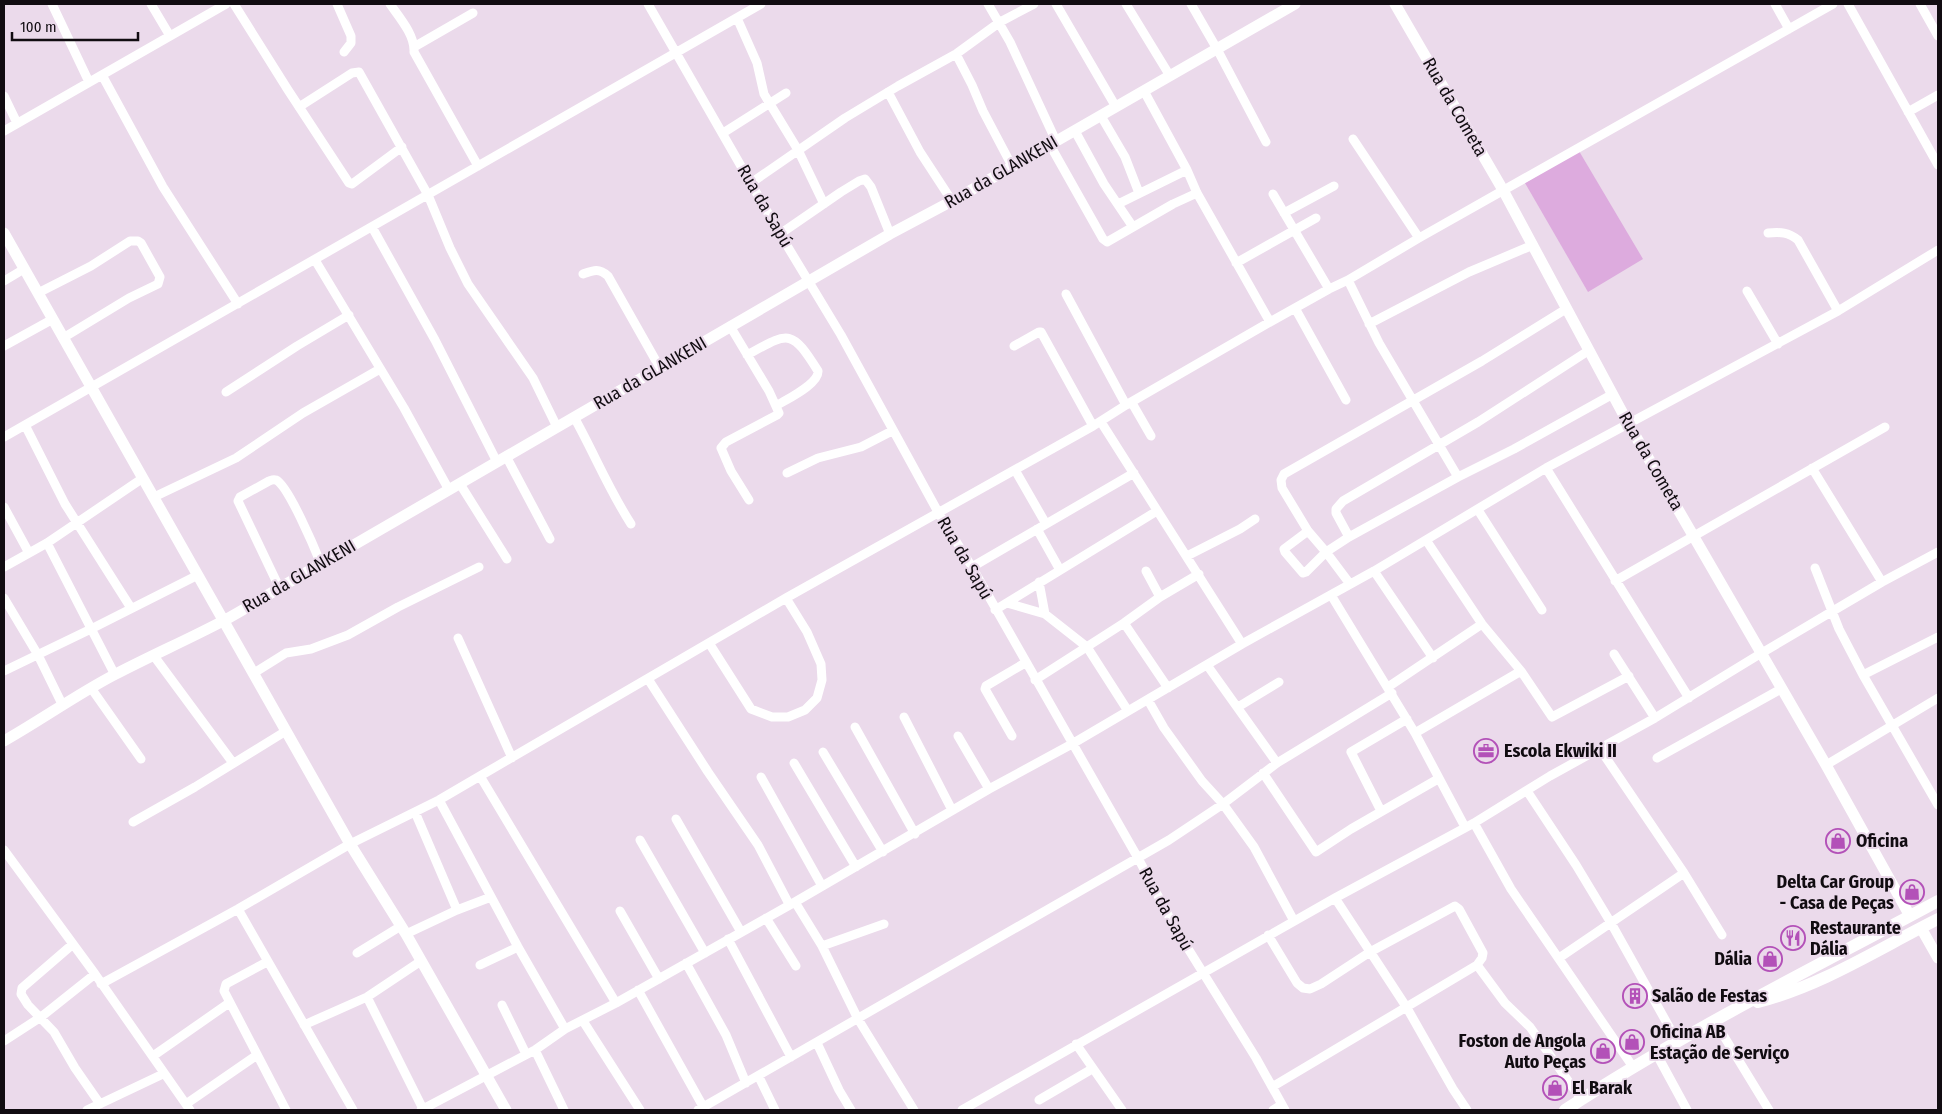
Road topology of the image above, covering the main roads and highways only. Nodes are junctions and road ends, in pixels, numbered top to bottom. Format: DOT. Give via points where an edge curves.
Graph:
graph roads {
  1 [pos="1938,901"];
  2 [pos="1938,919"];
  3 [pos="1840,953"];
  4 [pos="1847,968"];
  5 [pos="1741,1007"];
  6 [pos="1573,1106"];
  1 -- 3 [label="main road"];
  2 -- 4 [label="main road"];
  3 -- 4 [label="main road"];
  3 -- 5 [label="main road"];
  4 -- 5 [label="main road" via="1790,994"];
  5 -- 6 [label="main road" via="1656,1053"];
}
